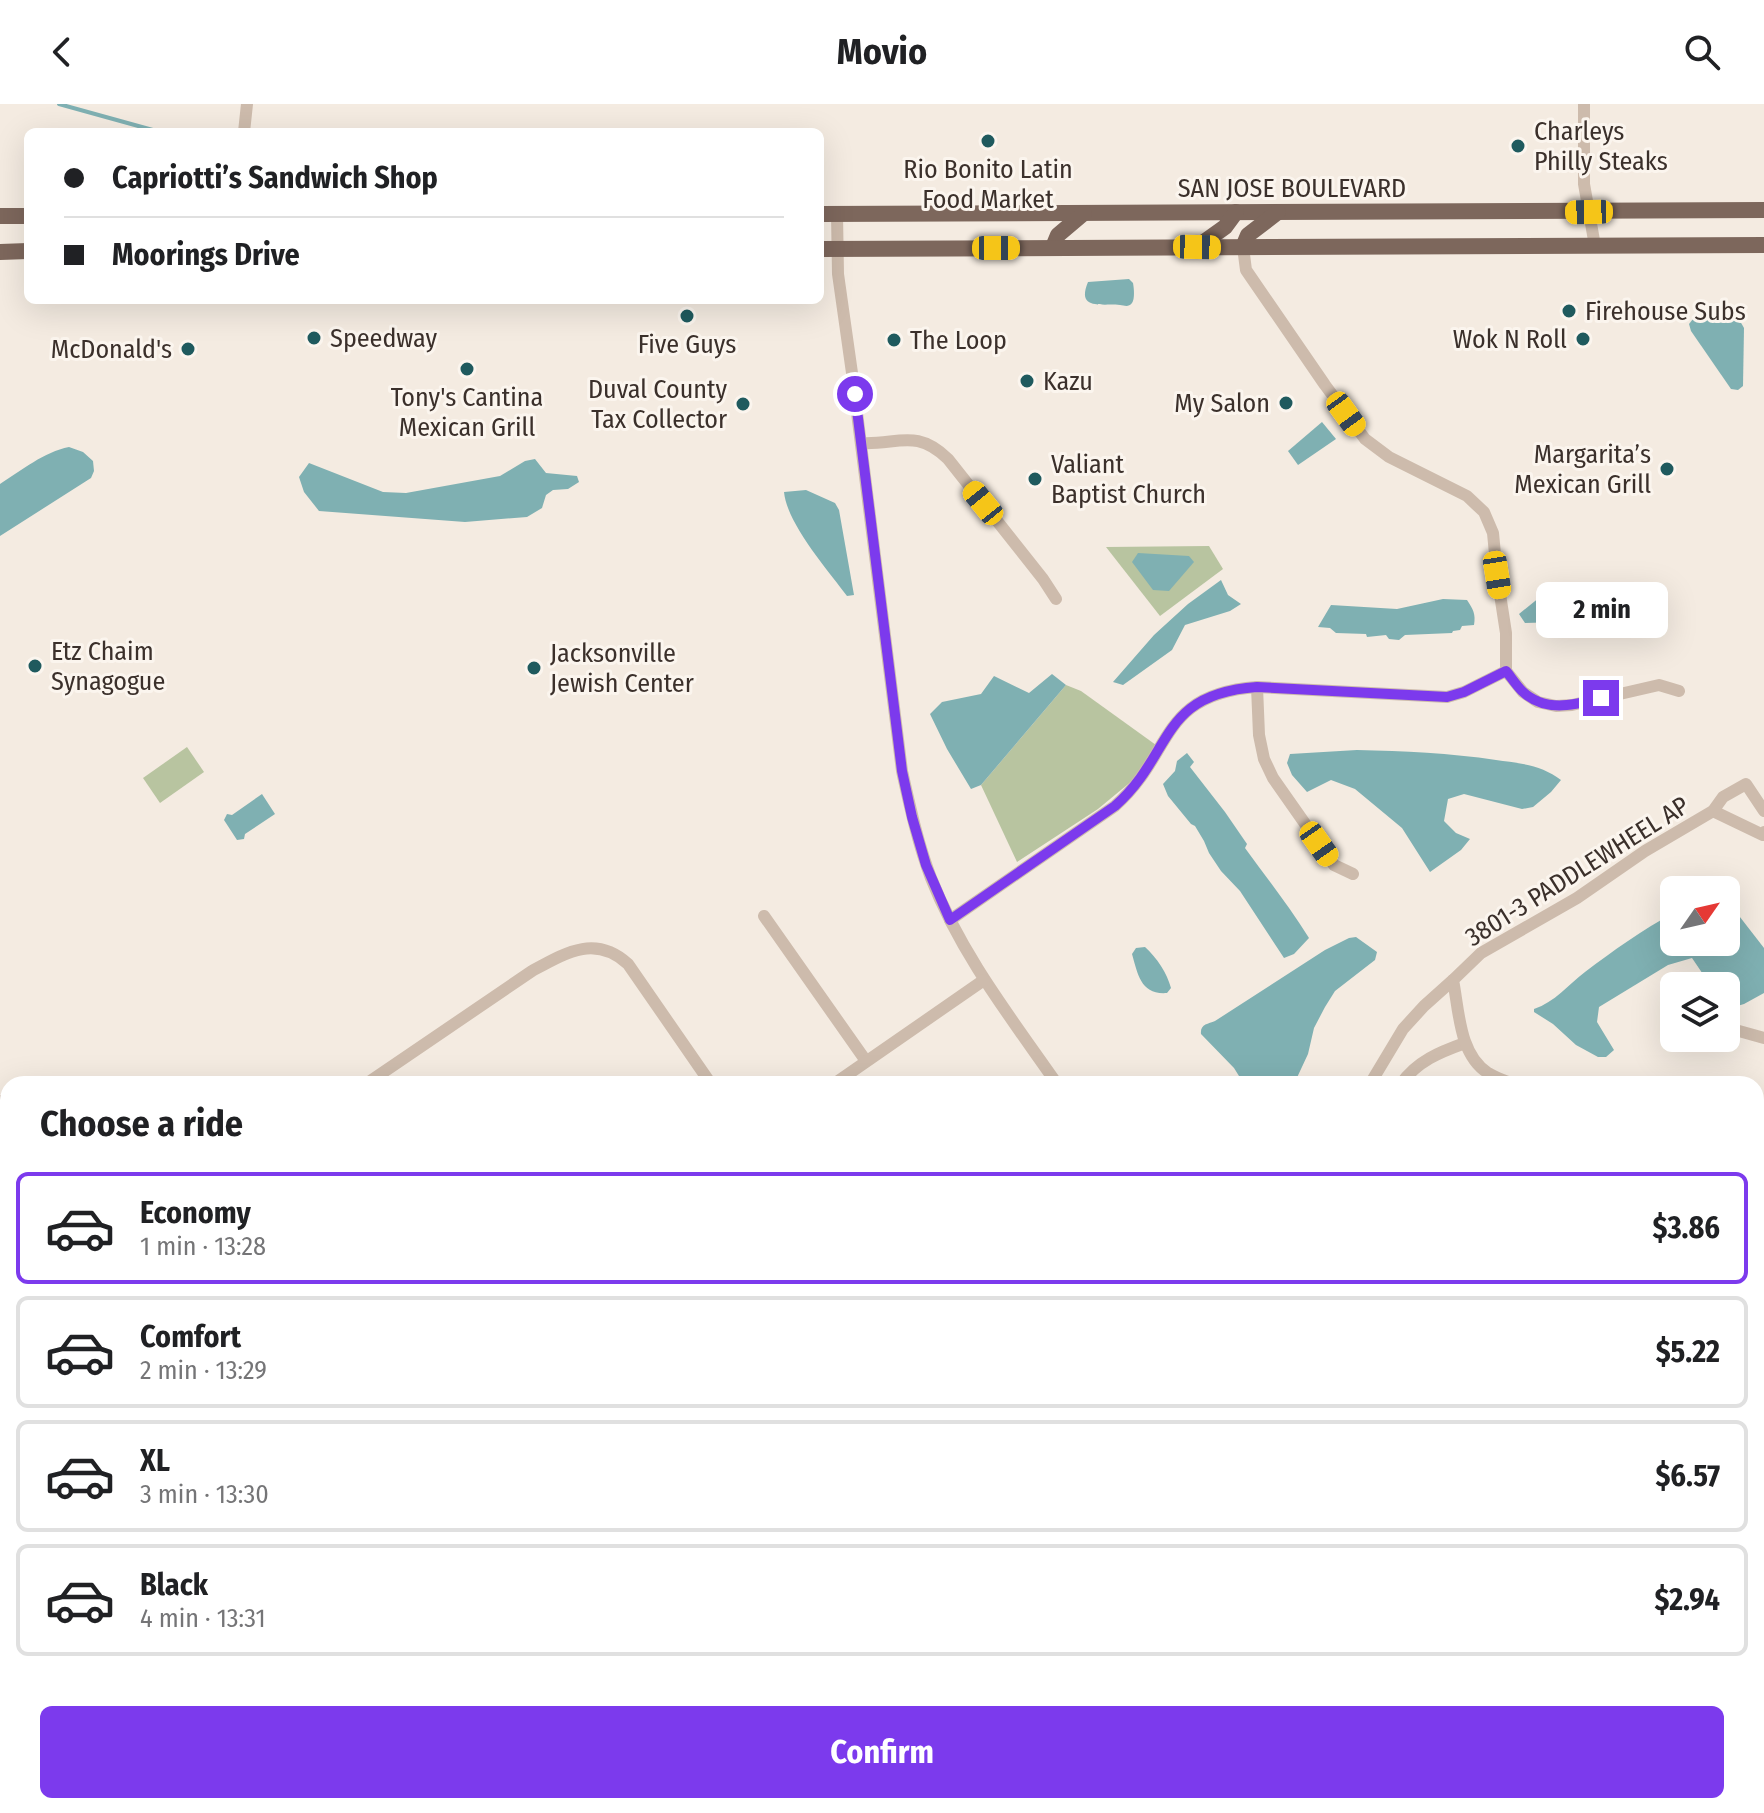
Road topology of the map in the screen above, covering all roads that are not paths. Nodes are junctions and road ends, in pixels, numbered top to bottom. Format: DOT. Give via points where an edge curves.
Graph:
graph roads {
  1 [pos="247,104"];
  2 [pos="1584,104"];
  3 [pos="244,128"];
  4 [pos="1764,210"];
  5 [pos="1236,212"];
  6 [pos="1278,212"];
  7 [pos="1589,212"];
  8 [pos="1084,213"];
  9 [pos="828,214"];
  10 [pos="0,216"];
  11 [pos="24,216"];
  12 [pos="1764,245"];
  13 [pos="1595,246"];
  14 [pos="1053,247"];
  15 [pos="1197,247"];
  16 [pos="1243,247"];
  17 [pos="829,249"];
  18 [pos="24,251"];
  19 [pos="0,252"];
  20 [pos="861,443"];
  21 [pos="1056,599"];
  22 [pos="1506,671"];
  23 [pos="1257,687"];
  24 [pos="1679,691"];
  25 [pos="1713,811"];
  26 [pos="1764,811"];
  27 [pos="1764,832"];
  28 [pos="1353,874"];
  29 [pos="764,916"];
  30 [pos="950,920"];
  31 [pos="984,980"];
  32 [pos="1453,980"];
  33 [pos="1740,1031"];
  34 [pos="1764,1038"];
  35 [pos="1465,1043"];
  36 [pos="866,1061"];
  37 [pos="378,1076"];
  38 [pos="705,1076"];
  39 [pos="845,1076"];
  40 [pos="1051,1076"];
  41 [pos="1375,1076"];
  42 [pos="1408,1076"];
  43 [pos="1495,1076"];
  1 -- 3 [label="street"];
  2 -- 7 [label="street"];
  4 -- 7 [label="main road, SAN JOSE BOULEVARD"];
  5 -- 6 [label="main road, SAN JOSE BOULEVARD"];
  5 -- 8 [label="main road, SAN JOSE BOULEVARD"];
  5 -- 15 [label="main road"];
  6 -- 7 [label="main road, SAN JOSE BOULEVARD"];
  6 -- 16 [label="main road" via="1248,235"];
  7 -- 13 [label="street"];
  8 -- 9 [label="main road, SAN JOSE BOULEVARD"];
  8 -- 14 [label="main road" via="1058,235"];
  9 -- 17 [label="street"];
  10 -- 11 [label="main road"];
  12 -- 13 [label="main road"];
  13 -- 16 [label="main road"];
  14 -- 15 [label="main road"];
  14 -- 17 [label="main road"];
  15 -- 16 [label="main road"];
  16 -- 22 [label="street" via="1246,270 1365,439 1389,457 1467,496 1484,512 1493,533"];
  17 -- 20 [label="street" via="838,274"];
  18 -- 19 [label="main road"];
  20 -- 21 [label="street" via="918,440 939,451"];
  20 -- 30 [label="street" via="902,771 926,865"];
  22 -- 23 [label="street" via="1447,697"];
  22 -- 24 [label="street" via="1523,692 1556,706 1659,685"];
  23 -- 28 [label="street" via="1259,735 1273,778 1334,865"];
  23 -- 30 [label="street" via="1217,693 1188,709 1167,733 1143,776 1115,806"];
  25 -- 26 [label="street, 3801-3 PADDLEWHEEL AP" via="1723,797 1746,784"];
  25 -- 27 [label="street, 3801-3 PADDLEWHEEL AP"];
  25 -- 32 [label="street, 3801-3 PADDLEWHEEL AP" via="1481,953"];
  29 -- 36 [label="street"];
  30 -- 31 [label="street"];
  31 -- 36 [label="street"];
  31 -- 40 [label="street"];
  32 -- 35 [label="street, 3801-3 PADDLEWHEEL AP"];
  32 -- 41 [label="street" via="1403,1029"];
  33 -- 34 [label="street"];
  35 -- 42 [label="street" via="1429,1057"];
  35 -- 43 [label="street, 3801-3 PADDLEWHEEL AP" via="1475,1061"];
  36 -- 39 [label="street"];
  37 -- 38 [label="street" via="532,971 581,948 604,948 628,964"];
}
